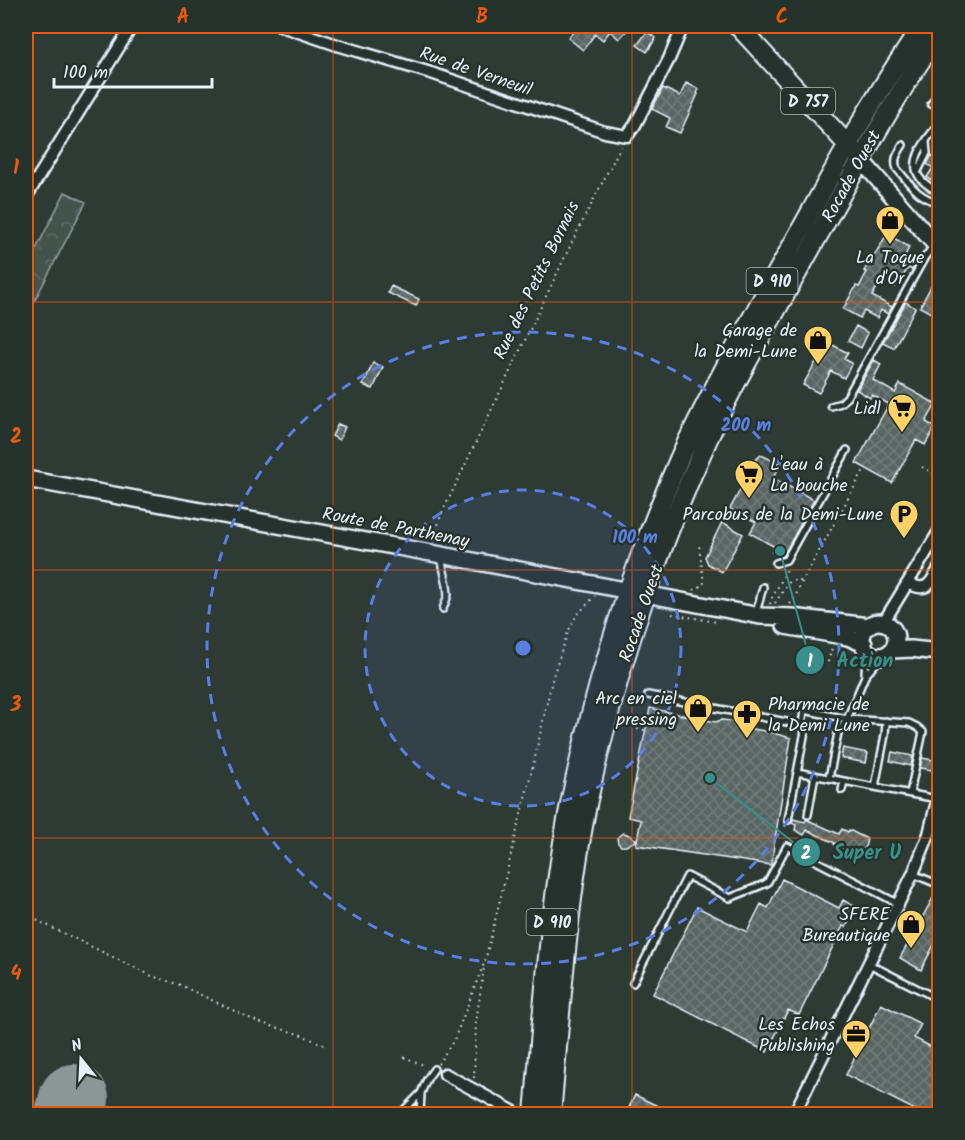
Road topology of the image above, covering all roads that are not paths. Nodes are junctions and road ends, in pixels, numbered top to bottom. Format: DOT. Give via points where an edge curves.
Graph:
graph roads {
  1 [pos="132,26"];
  2 [pos="281,26"];
  3 [pos="683,26"];
  4 [pos="738,26"];
  5 [pos="922,26"];
  6 [pos="939,32"];
  7 [pos="939,95"];
  8 [pos="931,104"];
  9 [pos="939,122"];
  10 [pos="848,145"];
  11 [pos="903,145"];
  12 [pos="861,160"];
  13 [pos="939,193"];
  14 [pos="26,197"];
  15 [pos="939,202"];
  16 [pos="938,244"];
  17 [pos="831,406"];
  18 [pos="847,450"];
  19 [pos="26,480"];
  20 [pos="939,530"];
  21 [pos="436,554"];
  22 [pos="779,562"];
  23 [pos="939,567"];
  24 [pos="908,583"];
  25 [pos="763,587"];
  26 [pos="636,593"];
  27 [pos="443,609"];
  28 [pos="758,615"];
  29 [pos="882,628"];
  30 [pos="865,647"];
  31 [pos="939,650"];
  32 [pos="887,653"];
  33 [pos="865,676"];
  34 [pos="648,695"];
  35 [pos="847,719"];
  36 [pos="886,721"];
  37 [pos="802,725"];
  38 [pos="797,772"];
  39 [pos="815,775"];
  40 [pos="829,778"];
  41 [pos="844,781"];
  42 [pos="875,787"];
  43 [pos="842,790"];
  44 [pos="910,794"];
  45 [pos="938,794"];
  46 [pos="808,815"];
  47 [pos="788,820"];
  48 [pos="913,874"];
  49 [pos="939,885"];
  50 [pos="899,904"];
  51 [pos="869,964"];
  52 [pos="633,983"];
  53 [pos="939,1010"];
  54 [pos="434,1070"];
  55 [pos="445,1074"];
  56 [pos="421,1093"];
  57 [pos="400,1114"];
  58 [pos="420,1114"];
  59 [pos="518,1114"];
  60 [pos="534,1114"];
  61 [pos="551,1114"];
  62 [pos="794,1114"];
  1 -- 14 [label="street"];
  2 -- 3 [label="street, Rue de Verneuil" via="627,136"];
  4 -- 10 [label="main road, D 757"];
  5 -- 10 [label="main road, D 910"];
  6 -- 12 [label="main road, Rocade Ouest / D 910"];
  7 -- 8 [label="lane"];
  9 -- 13 [label="lane" via="915,164 922,180"];
  10 -- 12 [label="main road, D 757"];
  10 -- 26 [label="main road, D 910" via="690,438 658,510"];
  11 -- 15 [label="lane" via="896,158 897,169 921,196"];
  12 -- 16 [label="main road"];
  12 -- 26 [label="main road, Rocade Ouest / D 910" via="708,439 672,525"];
  16 -- 17 [label="lane" via="925,257 850,393 841,403"];
  18 -- 22 [label="lane" via="786,560"];
  19 -- 21 [label="main road, Route de Parthenay"];
  20 -- 24 [label="street"];
  21 -- 26 [label="main road, Route de Parthenay"];
  21 -- 27 [label="lane" via="447,585"];
  23 -- 24 [label="street" via="923,588"];
  24 -- 29 [label="street"];
  25 -- 28 [label="lane"];
  26 -- 28 [label="main road, Route de Parthenay"];
  26 -- 60 [label="main road, Rocade Ouest / D 910" via="595,701 567,819 552,920"];
  26 -- 61 [label="main road, Rocade Ouest / D 910" via="623,664 588,800 571,914"];
  28 -- 29 [label="main road, Route de Parthenay"];
  28 -- 30 [label="main road, Route de Parthenay" via="780,625 848,637"];
  29 -- 30 [label="main road" via="864,634"];
  29 -- 31 [label="main road, Route de Parthenay" via="927,642"];
  29 -- 32 [label="main road" via="896,643"];
  30 -- 32 [label="main road" via="875,655"];
  30 -- 33 [label="lane"];
  31 -- 32 [label="main road, Route de Parthenay"];
  32 -- 33 [label="lane"];
  33 -- 35 [label="lane"];
  34 -- 37 [label="lane"];
  35 -- 36 [label="lane"];
  35 -- 37 [label="lane" via="804,710"];
  35 -- 40 [label="lane" via="838,733"];
  36 -- 42 [label="lane"];
  36 -- 44 [label="lane" via="909,723 923,732"];
  37 -- 38 [label="lane" via="805,731"];
  38 -- 39 [label="lane"];
  38 -- 47 [label="lane"];
  39 -- 40 [label="lane"];
  39 -- 46 [label="lane"];
  40 -- 41 [label="lane"];
  41 -- 42 [label="lane"];
  41 -- 43 [label="lane"];
  42 -- 44 [label="lane"];
  44 -- 45 [label="lane"];
  45 -- 48 [label="street" via="929,834"];
  48 -- 49 [label="lane"];
  48 -- 50 [label="street"];
  50 -- 51 [label="street"];
  50 -- 52 [label="lane" via="787,846 767,884 730,898 687,876"];
  51 -- 53 [label="lane" via="934,997"];
  51 -- 62 [label="street"];
  54 -- 56 [label="lane"];
  55 -- 59 [label="street"];
  56 -- 57 [label="lane"];
  56 -- 58 [label="lane"];
}
